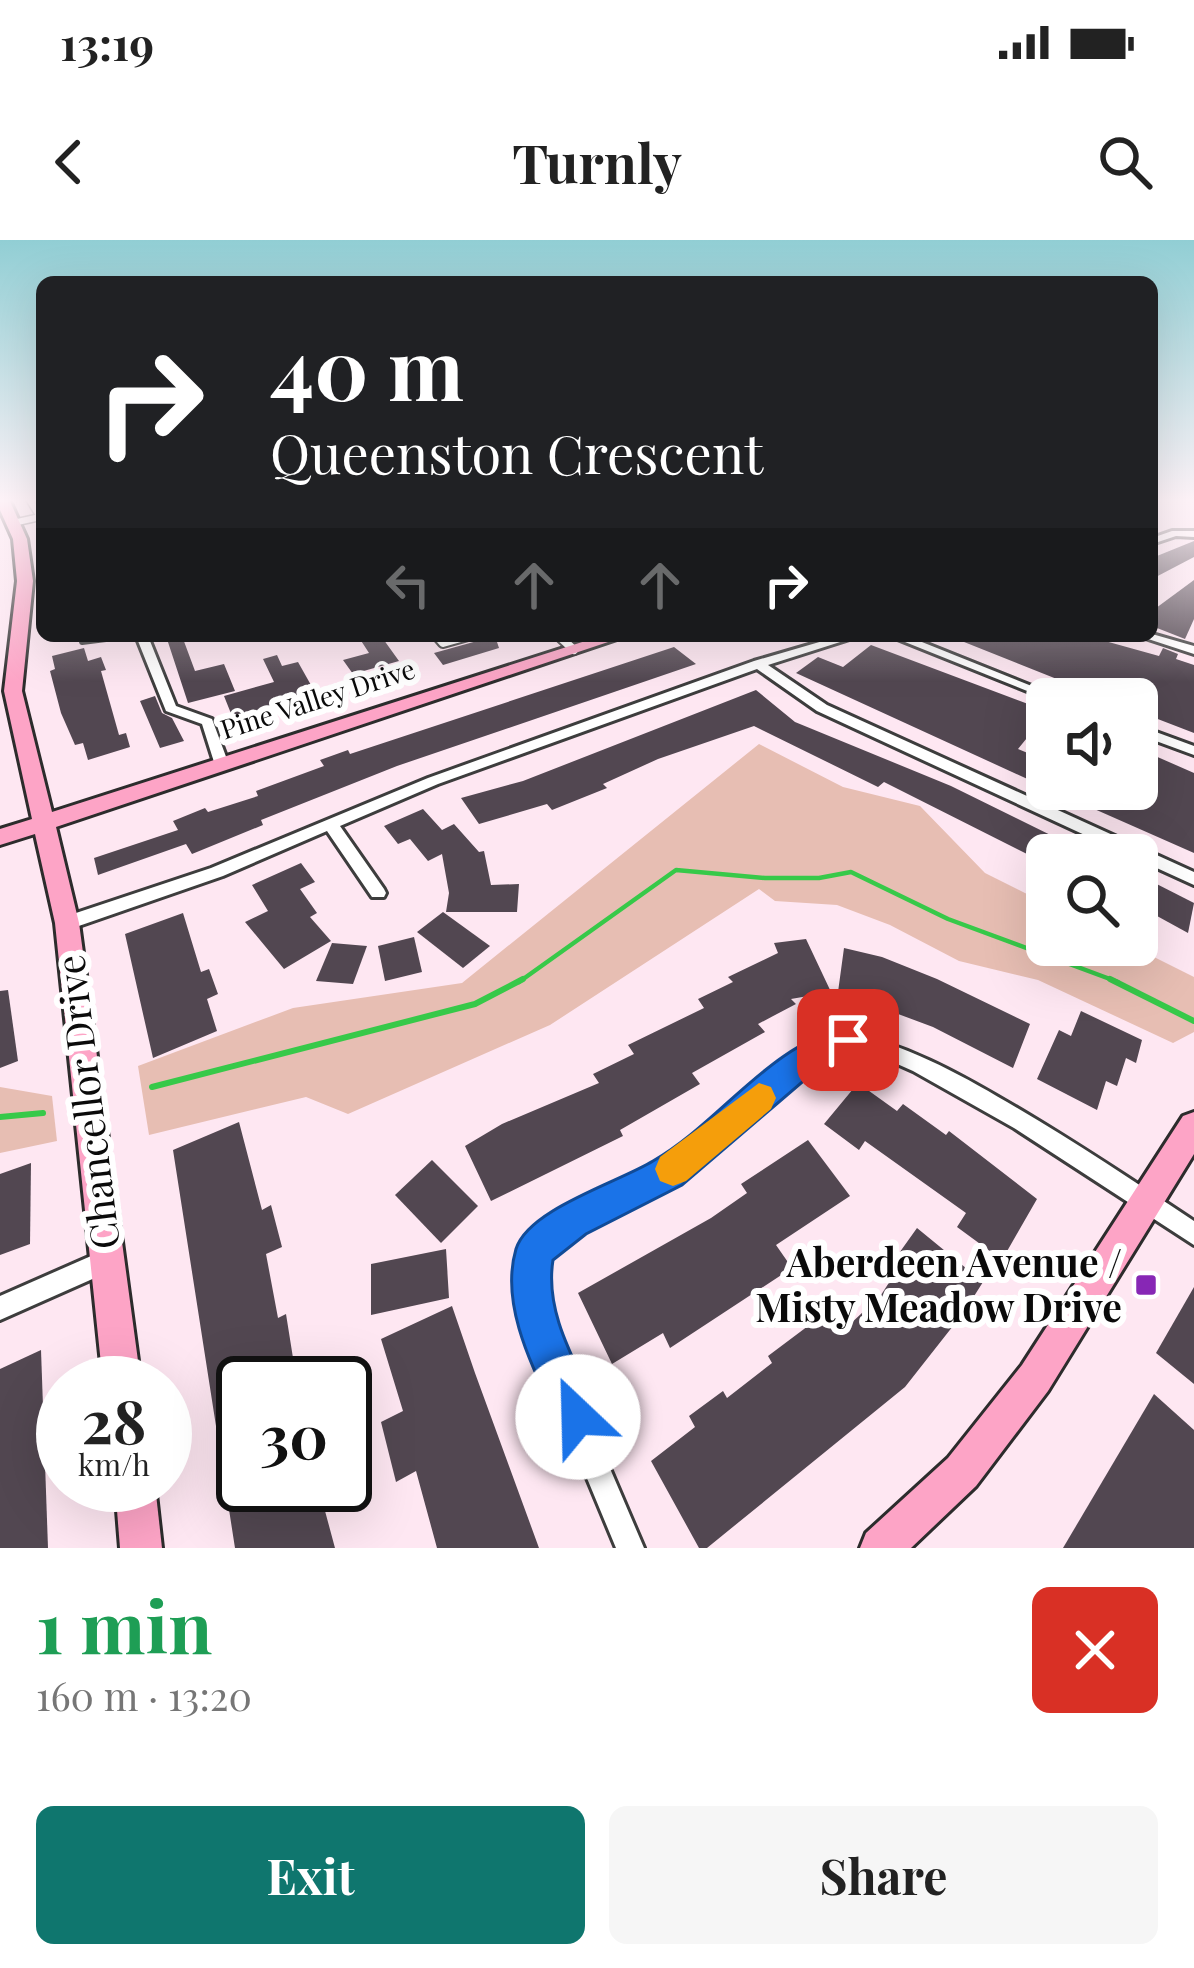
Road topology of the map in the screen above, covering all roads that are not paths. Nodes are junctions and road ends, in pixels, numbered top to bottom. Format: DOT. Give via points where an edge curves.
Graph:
graph roads {
  1 [pos="21,560"];
  2 [pos="12,635"];
  3 [pos="1158,640"];
  4 [pos="144,642"];
  5 [pos="833,642"];
  6 [pos="911,642"];
  7 [pos="566,643"];
  8 [pos="1194,650"];
  9 [pos="758,664"];
  10 [pos="1026,687"];
  11 [pos="1158,737"];
  12 [pos="1194,751"];
  13 [pos="221,762"];
  14 [pos="45,815"];
  15 [pos="0,821"];
  16 [pos="331,825"];
  17 [pos="0,837"];
  18 [pos="1194,879"];
  19 [pos="379,892"];
  20 [pos="67,923"];
  21 [pos="1194,1126"];
  22 [pos="1146,1202"];
  23 [pos="1194,1234"];
  24 [pos="107,1261"];
  25 [pos="0,1308"];
  26 [pos="119,1356"];
  27 [pos="137,1512"];
  28 [pos="141,1548"];
  29 [pos="629,1548"];
  30 [pos="881,1548"];
  1 -- 2 [label="street, Chancellor Drive" via="25,580"];
  2 -- 14 [label="street, Chancellor Drive" via="14,692"];
  3 -- 8 [label="street"];
  4 -- 13 [label="street" via="171,708 208,719"];
  5 -- 9 [label="street"];
  6 -- 10 [label="street"];
  7 -- 13 [label="street, Pine Valley Drive"];
  9 -- 16 [label="street"];
  9 -- 18 [label="street" via="822,708"];
  11 -- 12 [label="street"];
  13 -- 14 [label="street, Pine Valley Drive" via="136,795"];
  14 -- 15 [label="street, Pine Valley Drive"];
  14 -- 17 [label="street, Pine Valley Drive"];
  14 -- 20 [label="street, Chancellor Drive"];
  16 -- 19 [label="street"];
  16 -- 20 [label="street"];
  20 -- 24 [label="street, Chancellor Drive"];
  21 -- 22 [label="street"];
  22 -- 23 [label="street"];
  22 -- 29 [label="street" via="899,1054 848,1040 820,1047 669,1172 536,1249 530,1284 547,1348"];
  22 -- 30 [label="street" via="1035,1378 962,1472"];
  24 -- 25 [label="street"];
  24 -- 26 [label="street, Chancellor Drive"];
  27 -- 28 [label="street"];
}
